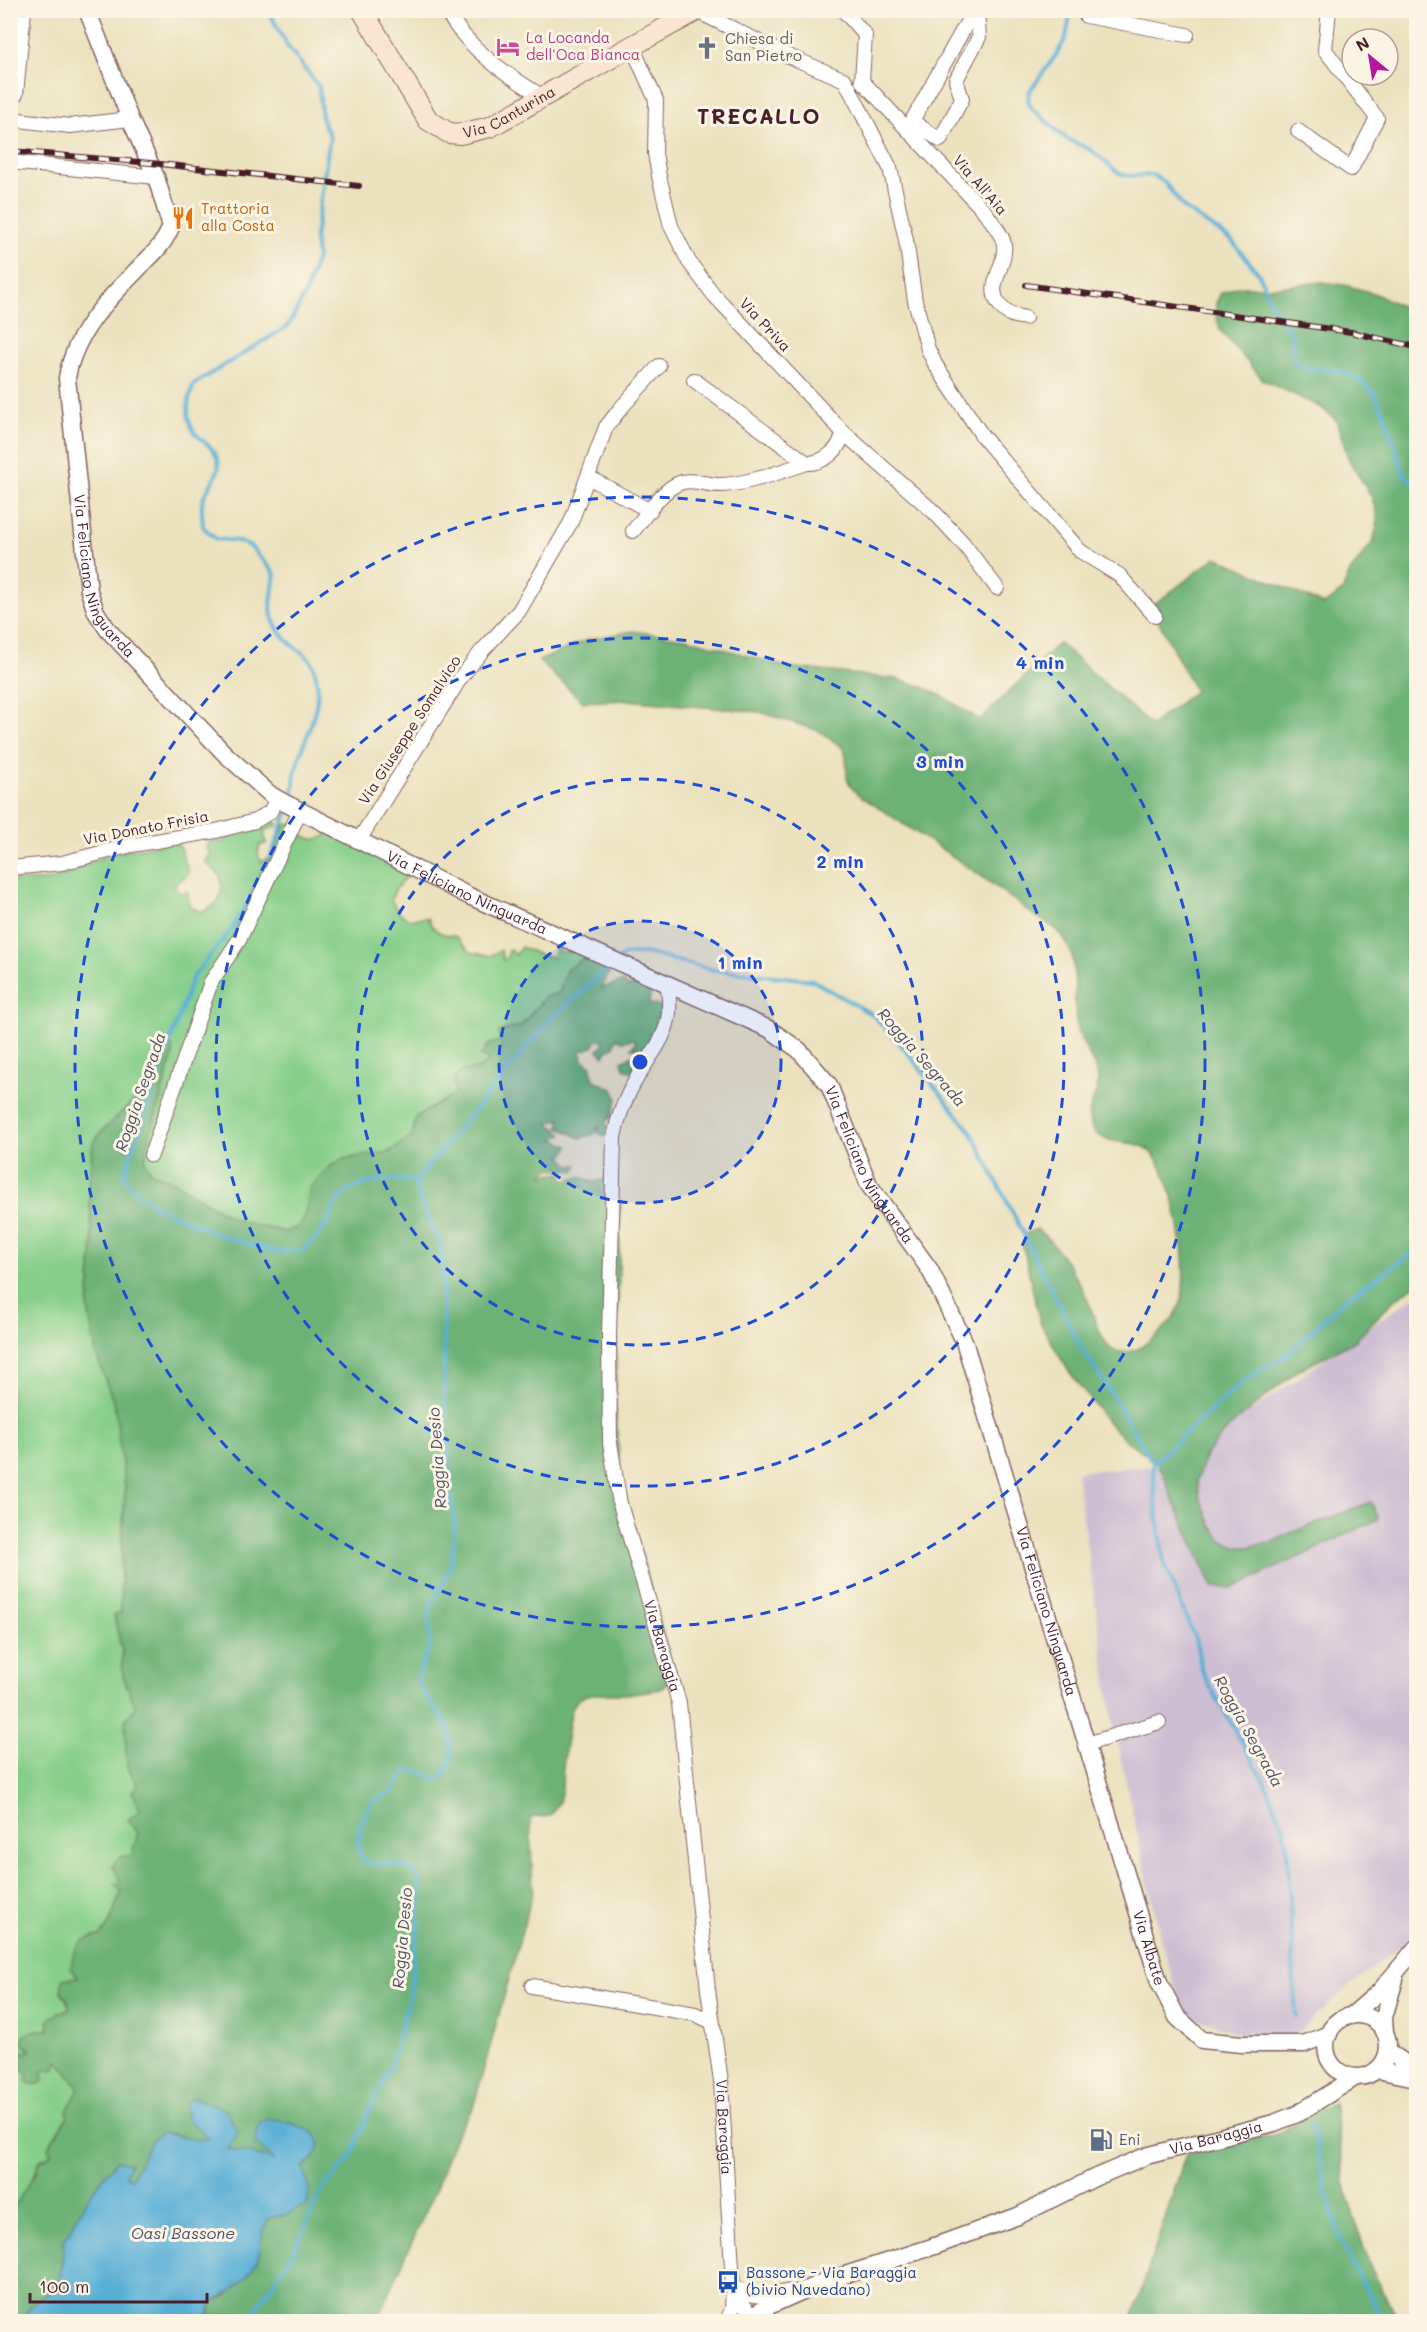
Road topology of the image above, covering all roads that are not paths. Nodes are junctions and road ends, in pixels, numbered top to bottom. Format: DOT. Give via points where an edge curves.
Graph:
graph roads {
  1 [pos="24,10"];
  2 [pos="87,10"];
  3 [pos="362,10"];
  4 [pos="446,10"];
  5 [pos="843,10"];
  6 [pos="976,10"];
  7 [pos="1088,10"];
  8 [pos="1329,10"];
  9 [pos="698,11"];
  10 [pos="1187,35"];
  11 [pos="632,46"];
  12 [pos="10,93"];
  13 [pos="544,98"];
  14 [pos="10,119"];
  15 [pos="130,119"];
  16 [pos="1298,131"];
  17 [pos="10,162"];
  18 [pos="156,177"];
  19 [pos="1025,318"];
  20 [pos="659,366"];
  21 [pos="694,380"];
  22 [pos="843,432"];
  23 [pos="807,463"];
  24 [pos="588,477"];
  25 [pos="650,511"];
  26 [pos="633,531"];
  27 [pos="998,588"];
  28 [pos="1155,616"];
  29 [pos="289,805"];
  30 [pos="359,840"];
  31 [pos="10,868"];
  32 [pos="668,984"];
  33 [pos="151,1155"];
  34 [pos="1159,1722"];
  35 [pos="1087,1744"];
  36 [pos="1416,1948"];
  37 [pos="1400,1968"];
  38 [pos="532,1986"];
  39 [pos="1351,2016"];
  40 [pos="712,2022"];
  41 [pos="1385,2033"];
  42 [pos="1329,2034"];
  43 [pos="1304,2044"];
  44 [pos="1388,2051"];
  45 [pos="1329,2058"];
  46 [pos="1377,2070"];
  47 [pos="1416,2071"];
  48 [pos="1356,2077"];
  49 [pos="1416,2078"];
  50 [pos="1320,2099"];
  51 [pos="820,2283"];
  52 [pos="733,2285"];
  53 [pos="746,2319"];
  54 [pos="726,2322"];
  1 -- 12 [label="street" via="16,94"];
  2 -- 15 [label="street, Via Feliciano Ninguarda"];
  3 -- 13 [label="main road, Via Canturina" via="428,120 449,133 490,128"];
  4 -- 13 [label="street" via="472,46 506,75"];
  5 -- 19 [label="street, Via All'Aia" via="865,35 862,81 985,212 1004,243 994,298 1008,315"];
  6 -- 6 [label="street" via="912,121 940,140 962,99 956,80 979,36"];
  7 -- 10 [label="street" via="1086,16"];
  8 -- 16 [label="street" via="1325,50 1377,118 1351,169"];
  9 -- 11 [label="main road, Via Canturina"];
  9 -- 28 [label="street" via="845,80 890,168 915,301 935,364 983,437 1080,551 1119,575"];
  11 -- 13 [label="main road, Via Canturina"];
  11 -- 22 [label="street, Via Priva" via="656,100 655,153 665,206 689,262 719,300"];
  14 -- 15 [label="street" via="70,126"];
  15 -- 18 [label="street, Via Feliciano Ninguarda"];
  17 -- 18 [label="street"];
  18 -- 29 [label="street, Via Feliciano Ninguarda" via="171,226 167,237 159,250 103,305 70,360 67,378 89,591 108,630 225,754"];
  20 -- 24 [label="street, Via Giuseppe Somalvico" via="606,427"];
  21 -- 23 [label="street"];
  22 -- 23 [label="street" via="832,453"];
  22 -- 27 [label="street, Via Priva" via="935,513"];
  23 -- 25 [label="street" via="750,482 719,486 688,481 676,484"];
  24 -- 25 [label="street"];
  24 -- 30 [label="street, Via Giuseppe Somalvico" via="571,522 519,610 461,677"];
  25 -- 26 [label="street"];
  29 -- 30 [label="street, Via Feliciano Ninguarda"];
  29 -- 31 [label="street, Via Donato Frisia" via="255,821 62,863"];
  29 -- 33 [label="street" via="239,940 211,982"];
  30 -- 32 [label="street, Via Feliciano Ninguarda" via="470,896"];
  32 -- 35 [label="street, Via Feliciano Ninguarda" via="769,1029 799,1050 829,1084 869,1185 930,1269 964,1341"];
  32 -- 40 [label="street, Via Baraggia" via="665,1029 619,1112 614,1137 610,1443 620,1504 679,1703"];
  34 -- 35 [label="street"];
  35 -- 43 [label="street, Via Albate" via="1160,1983 1177,2017 1202,2040"];
  36 -- 37 [label="street"];
  37 -- 39 [label="street"];
  37 -- 41 [label="street" via="1389,1994"];
  38 -- 40 [label="street" via="694,2014"];
  39 -- 41 [label="street" via="1371,2019"];
  39 -- 42 [label="street" via="1334,2026"];
  40 -- 52 [label="street, Via Baraggia" via="721,2081"];
  41 -- 44 [label="street"];
  42 -- 43 [label="street, Via Albate"];
  42 -- 45 [label="street"];
  43 -- 45 [label="street, Via Albate"];
  44 -- 46 [label="street"];
  44 -- 47 [label="street"];
  45 -- 48 [label="street" via="1337,2070"];
  45 -- 50 [label="street" via="1332,2080"];
  46 -- 48 [label="street"];
  46 -- 49 [label="street"];
  48 -- 50 [label="street, Via Baraggia"];
  50 -- 51 [label="street, Via Baraggia" via="1297,2114 1274,2122 1146,2156 1096,2176 1018,2216"];
  51 -- 52 [label="street" via="765,2297 747,2294"];
  51 -- 53 [label="street, Via Baraggia"];
  52 -- 53 [label="street"];
  52 -- 54 [label="street, Via Baraggia" via="732,2310"];
}
